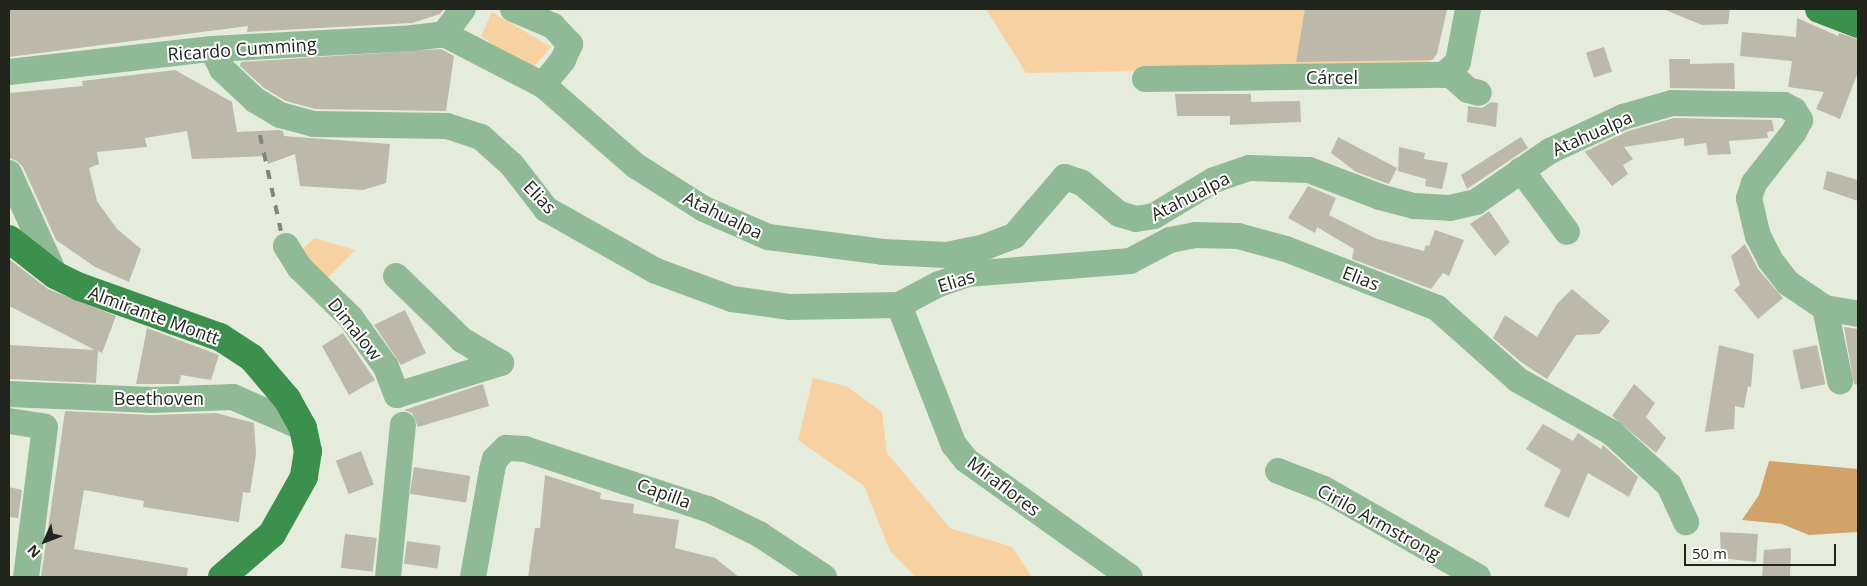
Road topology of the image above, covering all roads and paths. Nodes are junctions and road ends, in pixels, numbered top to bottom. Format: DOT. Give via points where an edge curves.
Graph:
graph roads {
  1 [pos="463,9"];
  2 [pos="514,9"];
  3 [pos="1468,9"];
  4 [pos="1819,9"];
  5 [pos="1858,24"];
  6 [pos="444,34"];
  7 [pos="212,49"];
  8 [pos="9,72"];
  9 [pos="1449,73"];
  10 [pos="1146,79"];
  11 [pos="542,85"];
  12 [pos="1479,94"];
  13 [pos="1521,170"];
  14 [pos="9,173"];
  15 [pos="1567,232"];
  16 [pos="9,239"];
  17 [pos="286,246"];
  18 [pos="894,252"];
  19 [pos="968,274"];
  20 [pos="55,275"];
  21 [pos="396,276"];
  22 [pos="899,305"];
  23 [pos="1825,308"];
  24 [pos="1858,314"];
  25 [pos="1840,381"];
  26 [pos="9,394"];
  27 [pos="9,421"];
  28 [pos="403,425"];
  29 [pos="304,428"];
  30 [pos="1278,471"];
  31 [pos="1686,522"];
  32 [pos="26,577"];
  33 [pos="222,577"];
  34 [pos="388,577"];
  35 [pos="472,577"];
  36 [pos="824,577"];
  37 [pos="1130,577"];
  38 [pos="1478,577"];
  1 -- 6 [label="street"];
  2 -- 11 [label="street" via="553,26 570,44 563,60"];
  3 -- 9 [label="street" via="1458,62"];
  4 -- 5 [label="main road"];
  6 -- 7 [label="street, Ricardo Cumming"];
  6 -- 11 [label="street, Atahualpa"];
  7 -- 8 [label="street, Ricardo Cumming"];
  7 -- 22 [label="street, Elias" via="222,69 255,100 280,115 313,124 447,126 482,137 512,165 546,208 656,271 732,299 790,306"];
  9 -- 10 [label="street, Cárcel" via="1438,76"];
  9 -- 12 [label="street" via="1468,90"];
  11 -- 18 [label="street, Atahualpa" via="636,166 704,209 768,237"];
  13 -- 15 [label="street"];
  13 -- 18 [label="street, Atahualpa" via="1476,202 1432,208 1380,197 1309,170 1249,168 1214,180 1154,216 1136,219 1119,214 1082,183 1065,177 1014,236 985,247 947,255"];
  13 -- 23 [label="street, Atahualpa" via="1550,151 1623,117 1672,103 1784,105 1794,110 1800,120 1754,183 1749,198 1751,215 1770,260 1788,283"];
  14 -- 20 [label="street"];
  16 -- 20 [label="main road, Almirante Montt"];
  17 -- 21 [label="street, Dimalow" via="300,268 351,318 386,367 397,395 501,363 462,340"];
  18 -- 19 [label="street"];
  19 -- 22 [label="street, Elias" via="939,284"];
  19 -- 31 [label="street, Elias" via="1123,262 1170,240 1195,235 1238,236 1286,249 1437,308 1518,380 1612,433 1669,485"];
  20 -- 29 [label="main road, Almirante Montt" via="220,337 252,358 272,379"];
  22 -- 37 [label="street, Miraflores" via="954,445 966,460"];
  23 -- 24 [label="street, Atahualpa"];
  23 -- 25 [label="street"];
  26 -- 29 [label="street, Beethoven" via="152,400 233,397"];
  27 -- 32 [label="street" via="45,427"];
  28 -- 34 [label="street"];
  29 -- 33 [label="main road, Almirante Montt" via="308,451 304,477 291,504 272,534"];
  30 -- 38 [label="street, Cirilo Armstrong" via="1324,489"];
  35 -- 36 [label="street, Capilla" via="495,460 506,448 525,449 640,484 708,509 759,534"];
}
